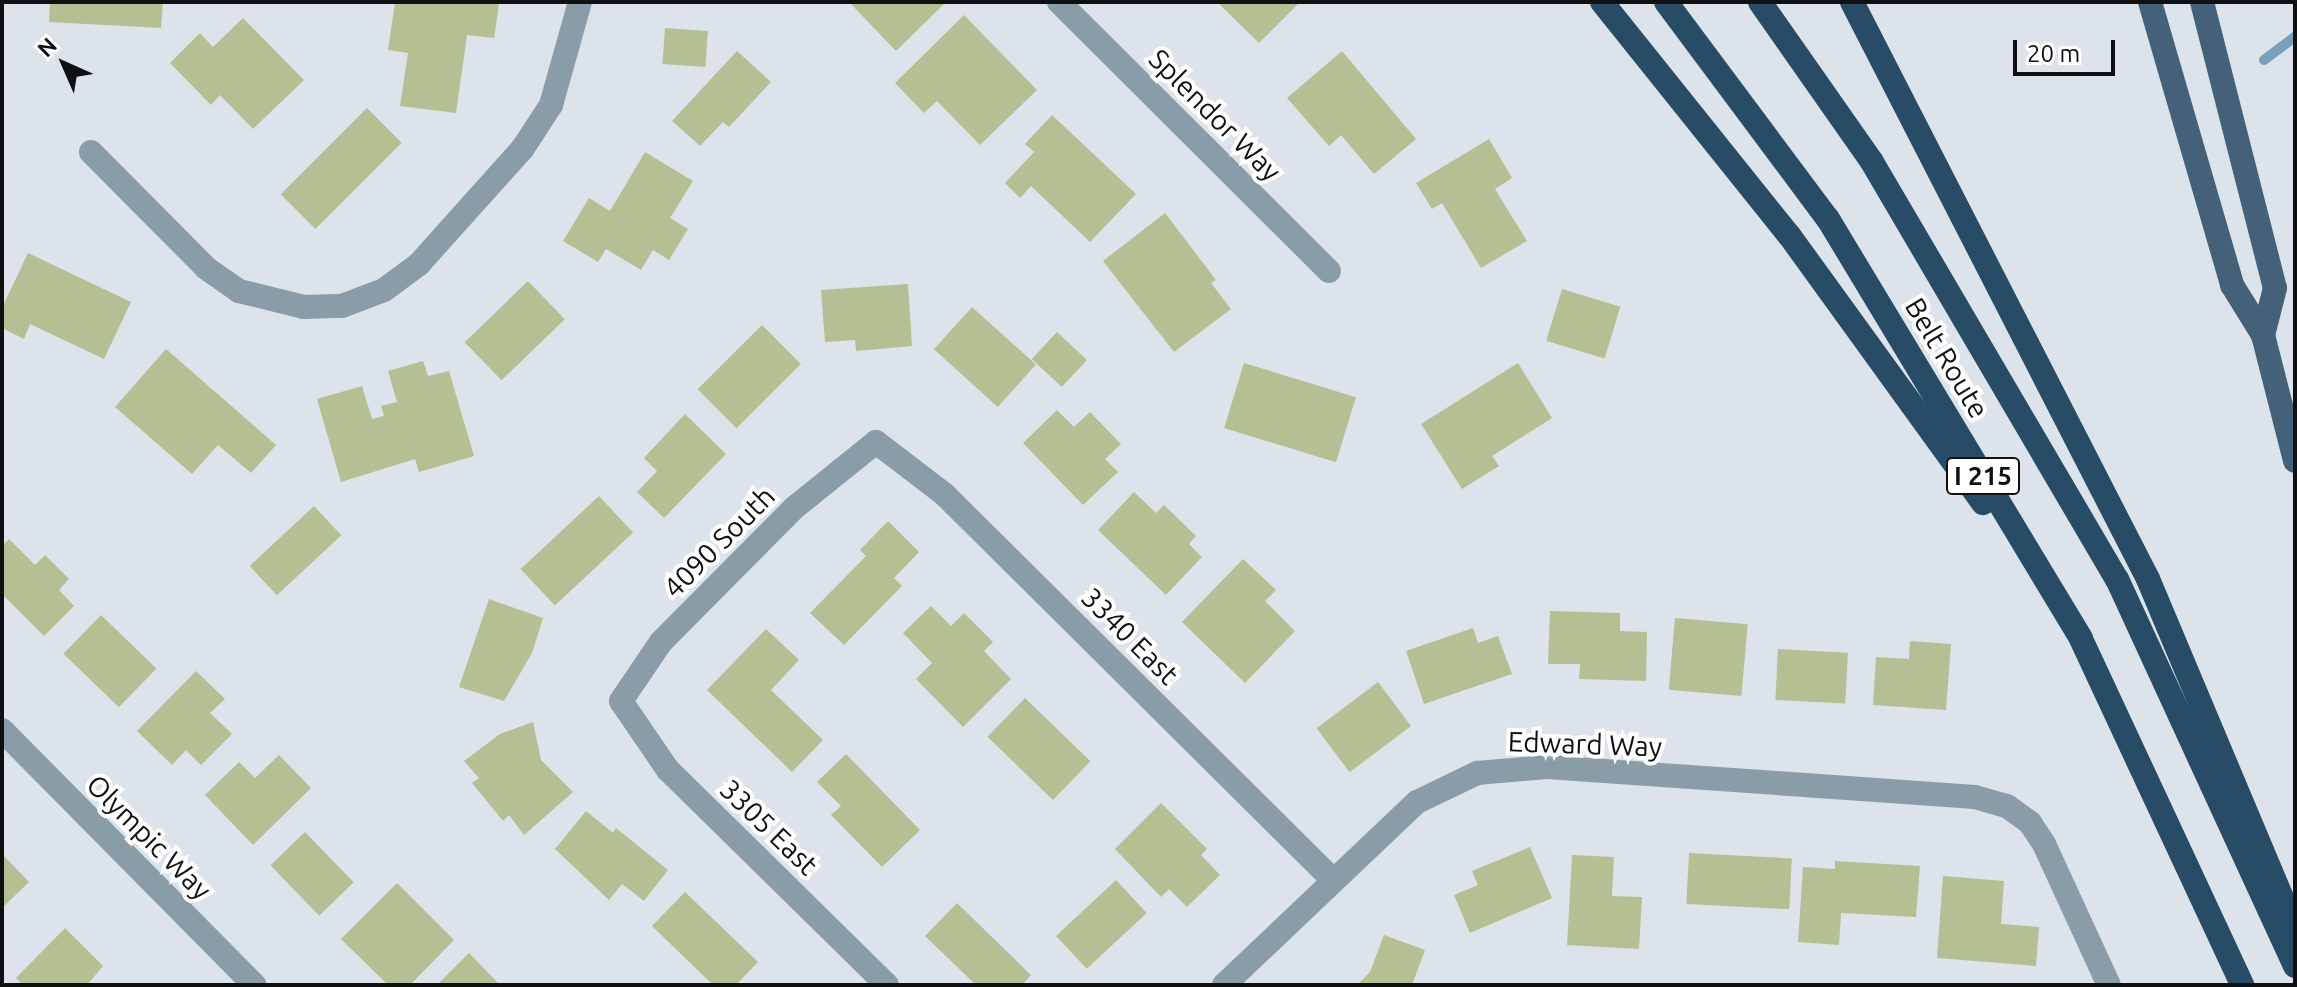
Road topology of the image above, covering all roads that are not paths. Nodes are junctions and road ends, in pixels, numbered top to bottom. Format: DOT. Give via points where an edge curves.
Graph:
graph roads {
  1 [pos="580,2"];
  2 [pos="1059,2"];
  3 [pos="1602,2"];
  4 [pos="1666,2"];
  5 [pos="1760,2"];
  6 [pos="1852,2"];
  7 [pos="2150,2"];
  8 [pos="2202,2"];
  9 [pos="91,152"];
  10 [pos="1329,271"];
  11 [pos="2263,335"];
  12 [pos="876,442"];
  13 [pos="2295,461"];
  14 [pos="2081,639"];
  15 [pos="621,701"];
  16 [pos="6,743"];
  17 [pos="1333,880"];
  18 [pos="2295,928"];
  19 [pos="2295,966"];
  20 [pos="254,985"];
  21 [pos="887,985"];
  22 [pos="1224,985"];
  23 [pos="2109,985"];
  24 [pos="2242,985"];
  1 -- 9 [label="street" via="551,105 523,148 419,264 384,290 342,306 304,307 239,291 206,268"];
  2 -- 10 [label="street, Splendor Way"];
  3 -- 14 [label="highway" via="1789,235"];
  4 -- 14 [label="highway, Belt Route / I 215" via="1828,219"];
  5 -- 19 [label="highway, Belt Route / I 215" via="1872,162 2117,579"];
  6 -- 18 [label="highway" via="2135,551 2206,705"];
  7 -- 11 [label="main road" via="2232,285"];
  8 -- 11 [label="main road" via="2275,288"];
  11 -- 13 [label="main road"];
  12 -- 15 [label="street, 4090 South" via="794,508 672,631"];
  12 -- 17 [label="street, 3340 East" via="944,494"];
  14 -- 24 [label="highway, Belt Route / I 215"];
  15 -- 21 [label="street, 3305 East" via="668,770"];
  16 -- 20 [label="street, Olympic Way"];
  17 -- 22 [label="street, Edward Way"];
  17 -- 23 [label="street, Edward Way" via="1417,802 1455,781 1500,769 1547,767 1975,797 2020,815 2044,844"];
}
